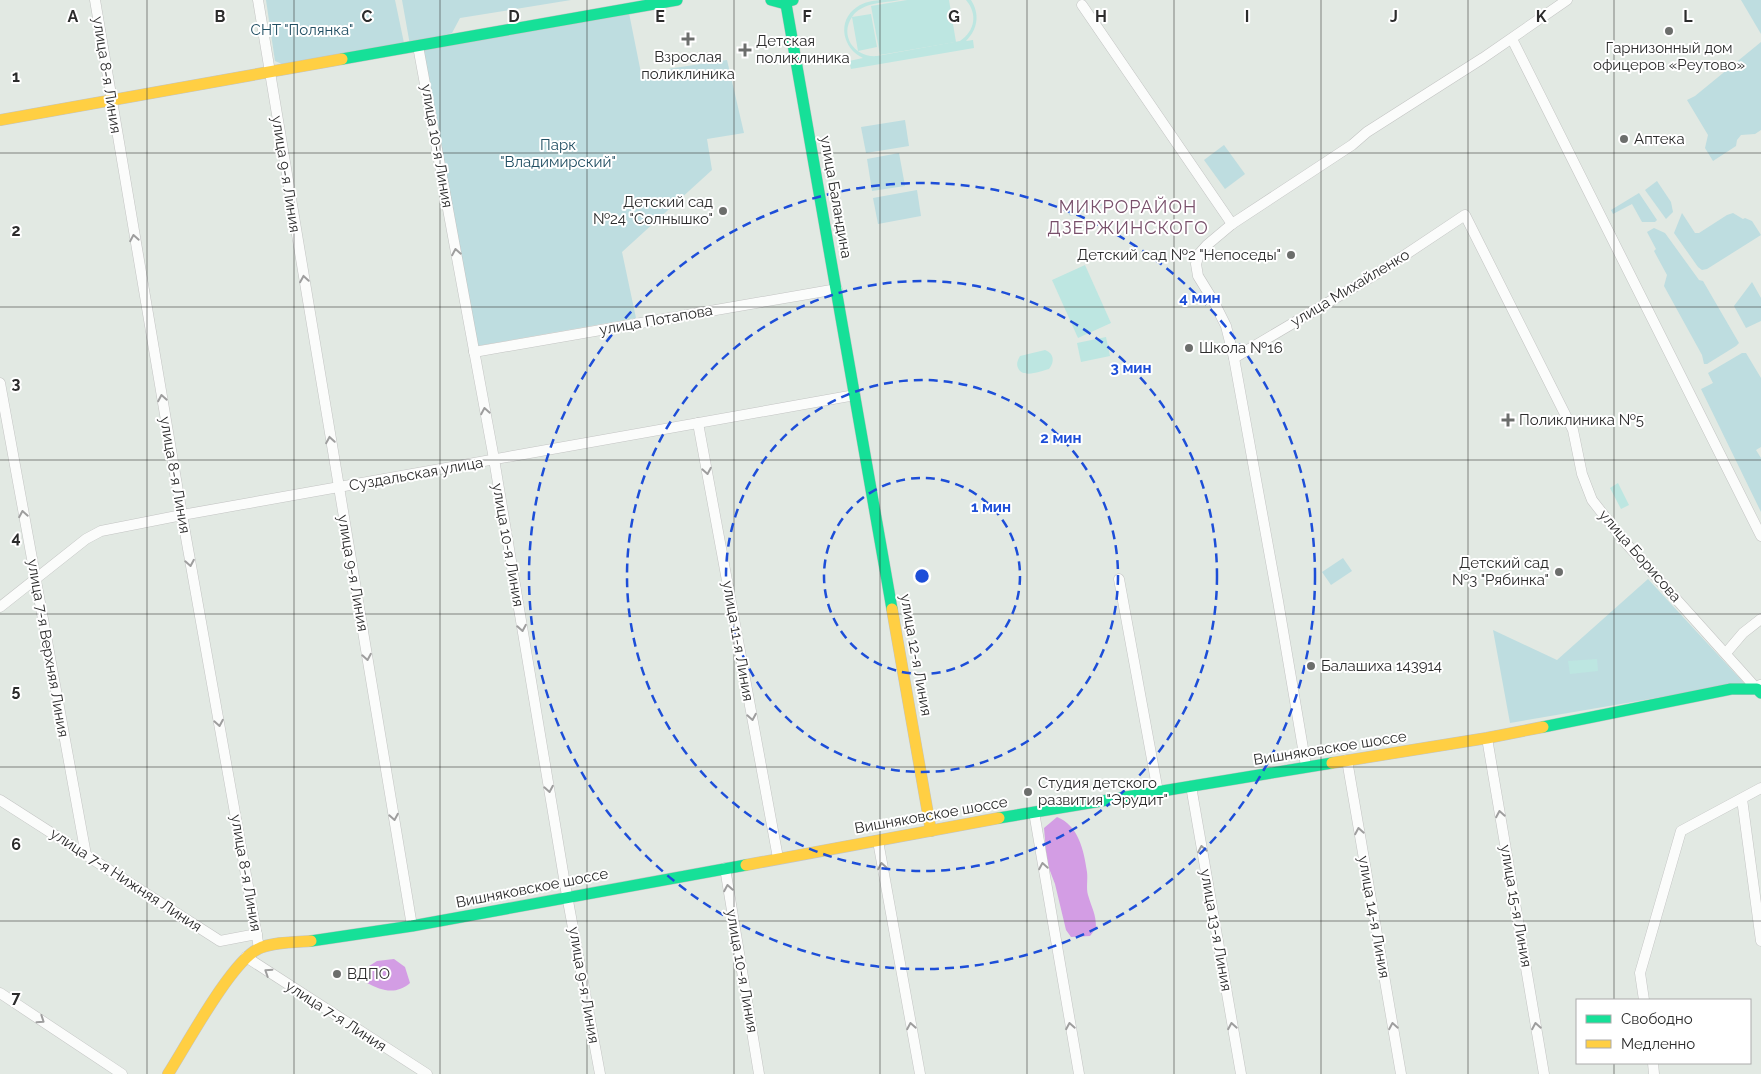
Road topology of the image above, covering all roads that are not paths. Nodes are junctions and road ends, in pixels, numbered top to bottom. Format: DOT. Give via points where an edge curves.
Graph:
graph roads {
  1 [pos="95,0"];
  2 [pos="258,0"];
  3 [pos="677,0"];
  4 [pos="771,0"];
  5 [pos="1567,0"];
  6 [pos="790,2"];
  7 [pos="1082,5"];
  8 [pos="1512,39"];
  9 [pos="418,46"];
  10 [pos="270,73"];
  11 [pos="111,101"];
  12 [pos="0,120"];
  13 [pos="1465,215"];
  14 [pos="1232,224"];
  15 [pos="837,289"];
  16 [pos="474,352"];
  17 [pos="1234,358"];
  18 [pos="0,383"];
  19 [pos="855,395"];
  20 [pos="698,423"];
  21 [pos="494,459"];
  22 [pos="338,488"];
  23 [pos="182,515"];
  24 [pos="1761,536"];
  25 [pos="1119,579"];
  26 [pos="35,580"];
  27 [pos="0,607"];
  28 [pos="1761,619"];
  29 [pos="1726,653"];
  30 [pos="1760,689"];
  31 [pos="1487,738"];
  32 [pos="1347,760"];
  33 [pos="1306,766"];
  34 [pos="1191,786"];
  35 [pos="1761,788"];
  36 [pos="1158,792"];
  37 [pos="1742,799"];
  38 [pos="0,800"];
  39 [pos="1034,812"];
  40 [pos="931,831"];
  41 [pos="878,841"];
  42 [pos="86,855"];
  43 [pos="778,858"];
  44 [pos="725,868"];
  45 [pos="568,897"];
  46 [pos="412,926"];
  47 [pos="257,934"];
  48 [pos="1761,941"];
  49 [pos="259,948"];
  50 [pos="246,957"];
  51 [pos="0,993"];
  52 [pos="1644,999"];
  53 [pos="122,1074"];
  54 [pos="168,1074"];
  55 [pos="427,1074"];
  56 [pos="600,1074"];
  57 [pos="759,1074"];
  58 [pos="920,1074"];
  59 [pos="1078,1074"];
  60 [pos="1240,1074"];
  61 [pos="1401,1074"];
  62 [pos="1544,1074"];
  1 -- 11 [label="street, улица 8-я Линия"];
  2 -- 10 [label="street, улица 9-я Линия"];
  3 -- 9 [label="street"];
  4 -- 6 [label="street" via="780,4"];
  5 -- 8 [label="street"];
  6 -- 15 [label="street, улица Баландина"];
  7 -- 14 [label="street"];
  8 -- 14 [label="street"];
  8 -- 24 [label="street"];
  9 -- 10 [label="street"];
  16 -- 9 [label="street, улица 10-я Линия, one-way"];
  10 -- 11 [label="street"];
  22 -- 10 [label="street, улица 9-я Линия, one-way"];
  11 -- 12 [label="street"];
  23 -- 11 [label="street, улица 8-я Линия, one-way"];
  13 -- 17 [label="street, улица Михайленко" via="1378,273"];
  13 -- 29 [label="street, улица Борисова" via="1573,430 1582,474 1592,500 1624,541"];
  14 -- 17 [label="street" via="1207,245 1196,264 1198,276 1226,326"];
  15 -- 16 [label="street, улица Потапова"];
  15 -- 19 [label="street, улица Баландина"];
  21 -- 16 [label="street, улица 10-я Линия, one-way"];
  17 -- 33 [label="street"];
  26 -- 18 [label="street, улица 7-я Верхняя Линия, one-way"];
  19 -- 20 [label="street, Суздальская улица"];
  19 -- 40 [label="street, улица 12-я Линия"];
  20 -- 21 [label="street, Суздальская улица"];
  20 -- 43 [label="street, улица 11-я Линия, one-way"];
  21 -- 22 [label="street, Суздальская улица"];
  21 -- 45 [label="street, улица 10-я Линия, one-way"];
  22 -- 23 [label="street, Суздальская улица"];
  22 -- 46 [label="street, улица 9-я Линия, one-way"];
  23 -- 26 [label="street, Суздальская улица" via="100,531"];
  23 -- 47 [label="street, улица 8-я Линия, one-way"];
  25 -- 36 [label="street"];
  26 -- 27 [label="street, Суздальская улица"];
  26 -- 42 [label="street, улица 7-я Верхняя Линия"];
  28 -- 29 [label="street" via="1743,633"];
  29 -- 30 [label="street, улица Борисова"];
  30 -- 31 [label="street, Вишняковское шоссе" via="1731,689"];
  31 -- 32 [label="street, Вишняковское шоссе"];
  62 -- 31 [label="street, улица 15-я Линия, one-way"];
  32 -- 33 [label="street, Вишняковское шоссе"];
  61 -- 32 [label="street, улица 14-я Линия, one-way"];
  33 -- 34 [label="street, Вишняковское шоссе"];
  34 -- 36 [label="street, Вишняковское шоссе"];
  60 -- 34 [label="street, улица 13-я Линия, one-way"];
  35 -- 37 [label="street"];
  36 -- 39 [label="street, Вишняковское шоссе"];
  37 -- 48 [label="street"];
  37 -- 52 [label="street" via="1681,831 1640,973"];
  38 -- 42 [label="street, улица 7-я Нижняя Линия"];
  39 -- 40 [label="street, Вишняковское шоссе"];
  59 -- 39 [label="street, one-way"];
  40 -- 41 [label="street, Вишняковское шоссе"];
  41 -- 43 [label="street, Вишняковское шоссе"];
  58 -- 41 [label="street, one-way"];
  42 -- 47 [label="street, улица 7-я Нижняя Линия" via="220,941"];
  43 -- 44 [label="street, Вишняковское шоссе"];
  44 -- 45 [label="street, Вишняковское шоссе"];
  57 -- 44 [label="street, улица 10-я Линия, one-way"];
  45 -- 46 [label="street, Вишняковское шоссе"];
  45 -- 56 [label="street, улица 9-я Линия"];
  46 -- 49 [label="street, Вишняковское шоссе"];
  47 -- 49 [label="street, улица 8-я Линия"];
  49 -- 50 [label="street, Вишняковское шоссе"];
  50 -- 54 [label="street, Вишняковское шоссе" via="227,980"];
  55 -- 50 [label="street, улица 7-я Линия, one-way"];
  51 -- 53 [label="street, one-way"];
}
